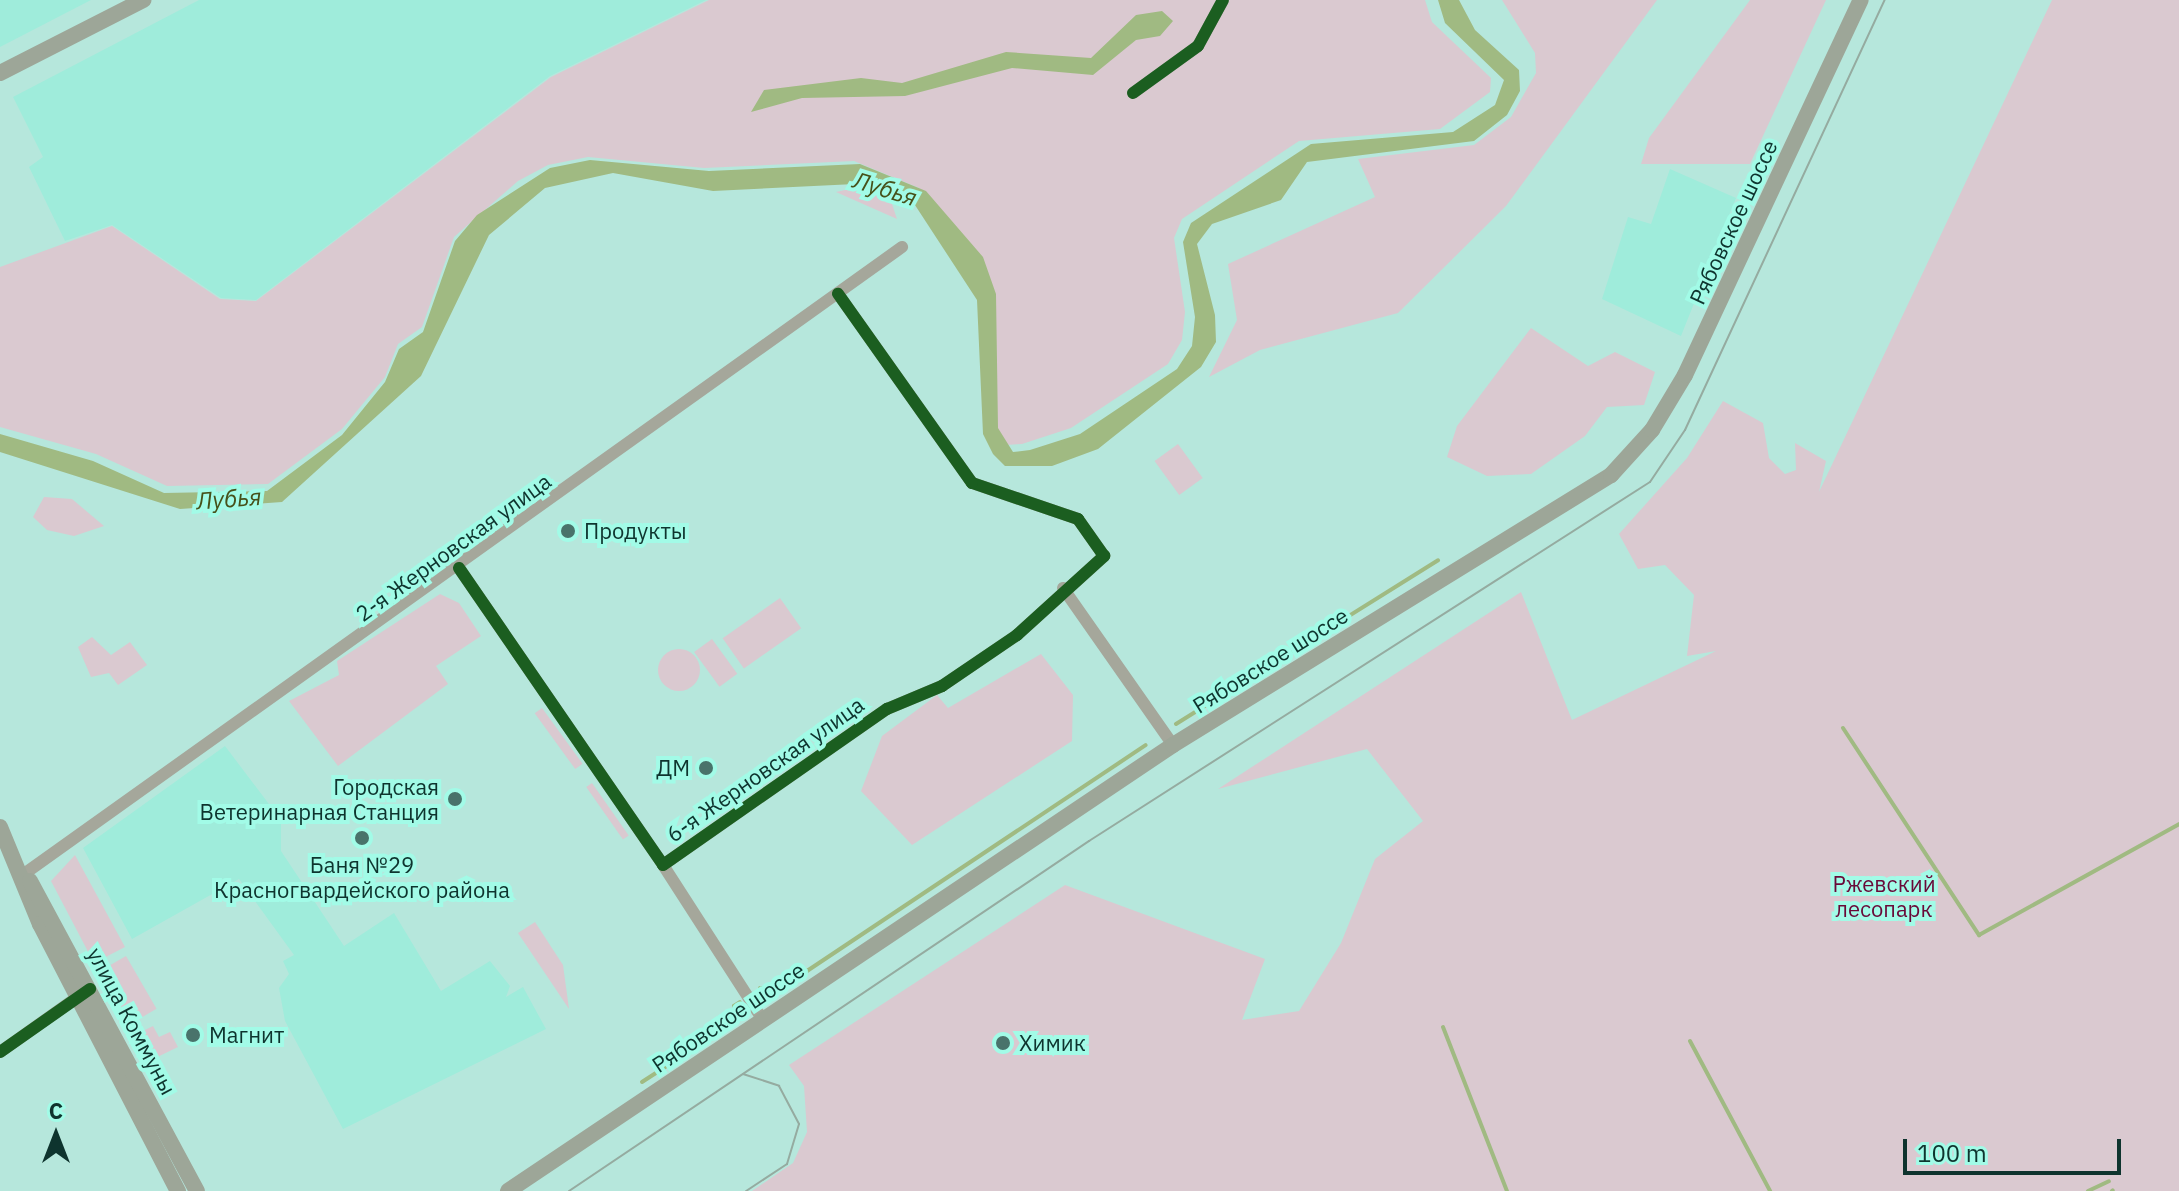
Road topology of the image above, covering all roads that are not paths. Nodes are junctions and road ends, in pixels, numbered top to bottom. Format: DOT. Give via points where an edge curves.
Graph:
graph roads {
  1 [pos="143,0"];
  2 [pos="1223,0"];
  3 [pos="1861,0"];
  4 [pos="0,73"];
  5 [pos="1133,93"];
  6 [pos="902,247"];
  7 [pos="838,294"];
  8 [pos="459,568"];
  9 [pos="1063,588"];
  10 [pos="1173,745"];
  11 [pos="0,827"];
  12 [pos="663,865"];
  13 [pos="24,874"];
  14 [pos="83,993"];
  15 [pos="763,1020"];
  16 [pos="0,1052"];
  17 [pos="178,1191"];
  18 [pos="197,1191"];
  19 [pos="508,1191"];
  1 -- 4 [label="main road"];
  2 -- 5 [label="street" via="1198,46"];
  3 -- 10 [label="main road, Рябовское шоссе" via="1685,375 1633,454 1584,493"];
  6 -- 7 [label="street, 2-я Жерновская улица"];
  7 -- 8 [label="street, 2-я Жерновская улица"];
  7 -- 9 [label="street, 6-я Жерновская улица" via="972,483 1078,519 1104,556"];
  8 -- 12 [label="street, 6-я Жерновская улица"];
  8 -- 13 [label="street, 2-я Жерновская улица"];
  9 -- 10 [label="street"];
  9 -- 12 [label="street, 6-я Жерновская улица" via="1005,643 942,686 887,709"];
  10 -- 15 [label="main road, Рябовское шоссе"];
  11 -- 13 [label="main road, улица Коммуны"];
  12 -- 15 [label="street"];
  13 -- 14 [label="main road, улица Коммуны"];
  14 -- 16 [label="street"];
  14 -- 17 [label="main road, улица Коммуны"];
  14 -- 18 [label="main road, улица Коммуны"];
  15 -- 19 [label="main road, Рябовское шоссе"];
}
